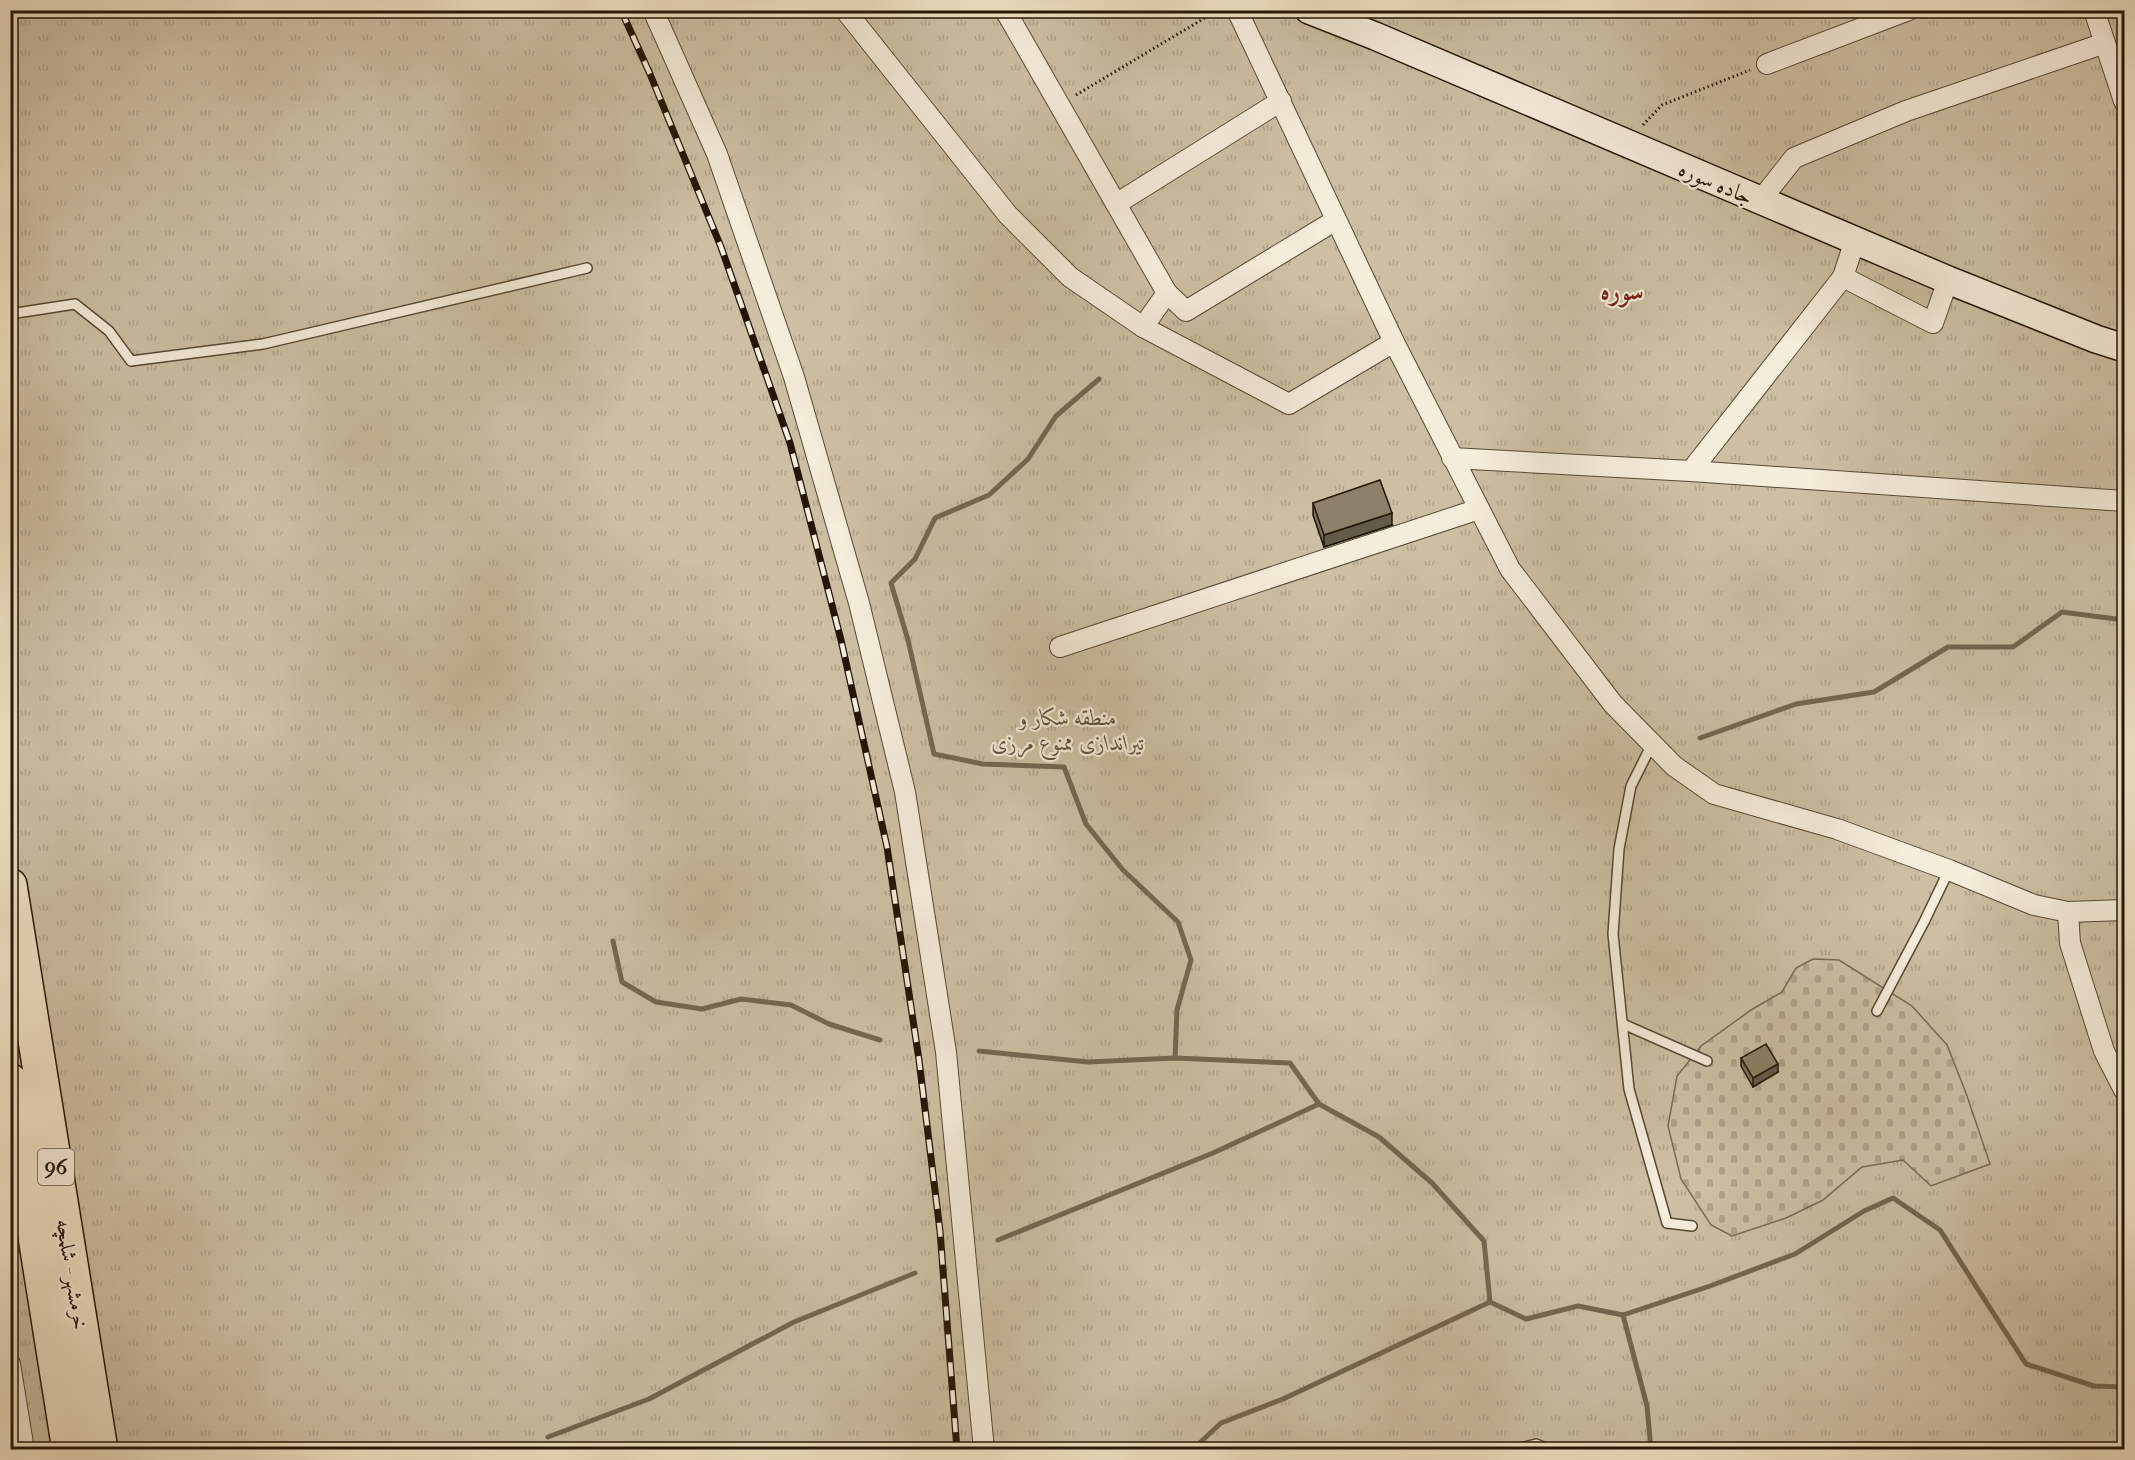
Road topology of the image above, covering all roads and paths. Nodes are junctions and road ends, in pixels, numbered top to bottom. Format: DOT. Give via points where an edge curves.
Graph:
graph roads {
  1 [pos="653,10"];
  2 [pos="845,10"];
  3 [pos="1005,10"];
  4 [pos="1218,10"];
  5 [pos="1237,10"];
  6 [pos="1309,10"];
  7 [pos="1909,10"];
  8 [pos="2094,10"];
  9 [pos="2105,42"];
  10 [pos="1767,64"];
  11 [pos="1281,101"];
  12 [pos="2124,101"];
  13 [pos="1059,105"];
  14 [pos="1625,144"];
  15 [pos="1760,201"];
  16 [pos="1116,204"];
  17 [pos="1336,220"];
  18 [pos="1855,240"];
  19 [pos="587,268"];
  20 [pos="1843,277"];
  21 [pos="1948,280"];
  22 [pos="1167,293"];
  23 [pos="10,314"];
  24 [pos="1143,327"];
  25 [pos="1394,342"];
  26 [pos="2124,348"];
  27 [pos="1452,458"];
  28 [pos="1691,471"];
  29 [pos="2124,501"];
  30 [pos="1479,509"];
  31 [pos="1060,647"];
  32 [pos="1652,744"];
  33 [pos="1949,870"];
  34 [pos="10,885"];
  35 [pos="2124,910"];
  36 [pos="2068,912"];
  37 [pos="1877,1011"];
  38 [pos="1623,1024"];
  39 [pos="1707,1061"];
  40 [pos="10,1080"];
  41 [pos="2124,1090"];
  42 [pos="1692,1226"];
  43 [pos="10,1364"];
  44 [pos="24,1449"];
  45 [pos="69,1449"];
  46 [pos="100,1449"];
  47 [pos="984,1449"];
  48 [pos="1512,1449"];
  49 [pos="1551,1449"];
  1 -- 47 [label="street" via="717,154 794,377 860,603 905,792 946,1052"];
  2 -- 24 [label="street" via="1008,215 1070,277"];
  3 -- 13 [label="street"];
  4 -- 13 [label="path"];
  5 -- 11 [label="street"];
  6 -- 14 [label="main road, جاده سوره"];
  7 -- 10 [label="street"];
  8 -- 9 [label="street"];
  9 -- 12 [label="street"];
  9 -- 15 [label="street" via="1906,111 1794,158"];
  10 -- 14 [label="path" via="1662,105"];
  11 -- 16 [label="street"];
  11 -- 17 [label="street"];
  13 -- 16 [label="street"];
  14 -- 15 [label="main road, جاده سوره"];
  15 -- 18 [label="main road, جاده سوره"];
  16 -- 22 [label="street"];
  17 -- 22 [label="street" via="1186,311"];
  17 -- 25 [label="street"];
  18 -- 20 [label="street"];
  18 -- 21 [label="main road, جاده سوره"];
  19 -- 23 [label="lane" via="263,344 131,361 109,331 75,304"];
  20 -- 21 [label="street" via="1933,323"];
  20 -- 28 [label="street"];
  21 -- 26 [label="main road, جاده سوره"];
  22 -- 24 [label="street"];
  24 -- 25 [label="street" via="1289,404"];
  25 -- 27 [label="street"];
  27 -- 28 [label="street"];
  27 -- 30 [label="street"];
  28 -- 29 [label="street"];
  30 -- 31 [label="street"];
  30 -- 32 [label="street" via="1510,569 1613,704"];
  32 -- 33 [label="street" via="1674,766 1714,794 1837,829"];
  32 -- 38 [label="lane" via="1631,786 1619,849 1614,934"];
  33 -- 36 [label="street" via="2034,905"];
  33 -- 37 [label="lane"];
  34 -- 46 [label="highway, خرمشهر - شلمچه / 96"];
  35 -- 36 [label="street"];
  36 -- 41 [label="street" via="2070,943 2104,1051"];
  38 -- 39 [label="lane"];
  38 -- 42 [label="lane" via="1629,1089 1667,1223"];
  40 -- 45 [label="highway, خرمشهر - شلمچه / 96"];
  43 -- 44 [label="street"];
  48 -- 49 [label="lane" via="1536,1444"];
}
